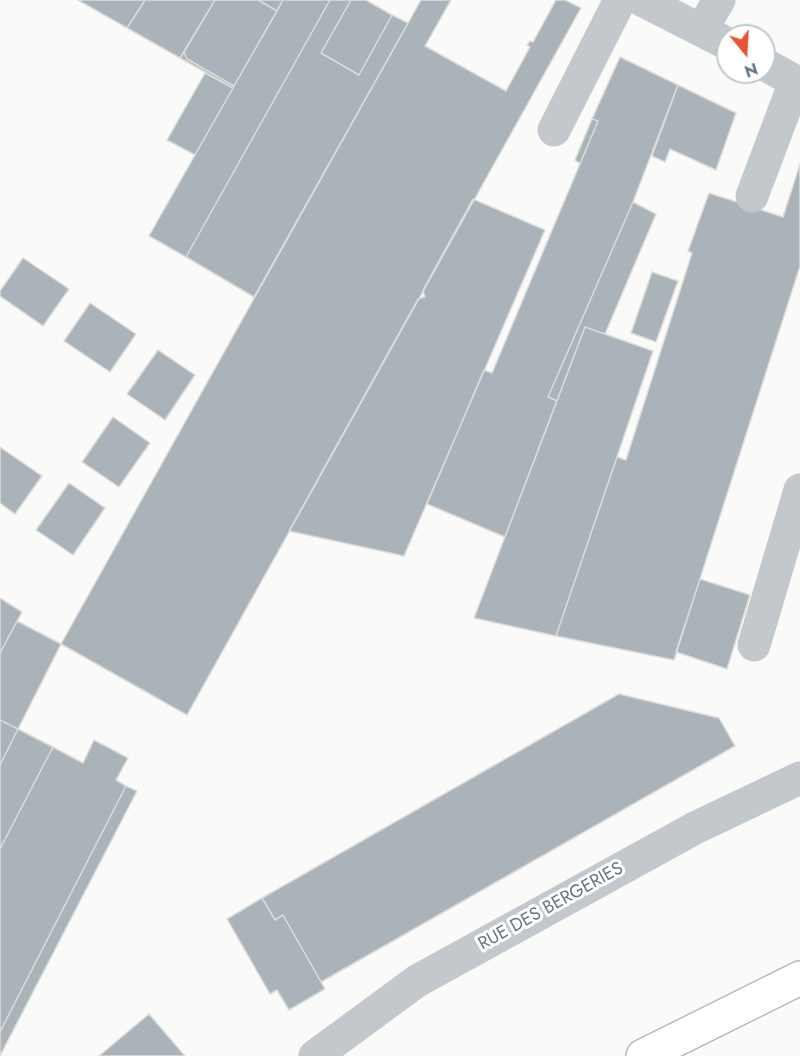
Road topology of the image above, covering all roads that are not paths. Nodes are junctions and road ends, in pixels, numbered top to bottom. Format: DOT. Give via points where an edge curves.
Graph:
graph roads {
  1 [pos="620,0"];
  2 [pos="642,0"];
  3 [pos="719,0"];
  4 [pos="715,37"];
  5 [pos="776,71"];
  6 [pos="797,83"];
  7 [pos="555,130"];
  8 [pos="752,196"];
  9 [pos="800,490"];
  10 [pos="754,645"];
  11 [pos="800,778"];
  12 [pos="800,978"];
  13 [pos="315,1056"];
  14 [pos="643,1056"];
  1 -- 7 [label="street"];
  2 -- 4 [label="street"];
  3 -- 4 [label="street"];
  5 -- 6 [label="street"];
  6 -- 8 [label="street"];
  9 -- 10 [label="street"];
  11 -- 13 [label="street, RUE DES BERGERIES" via="694,828 417,981"];
  12 -- 14 [label="highway"];
}
